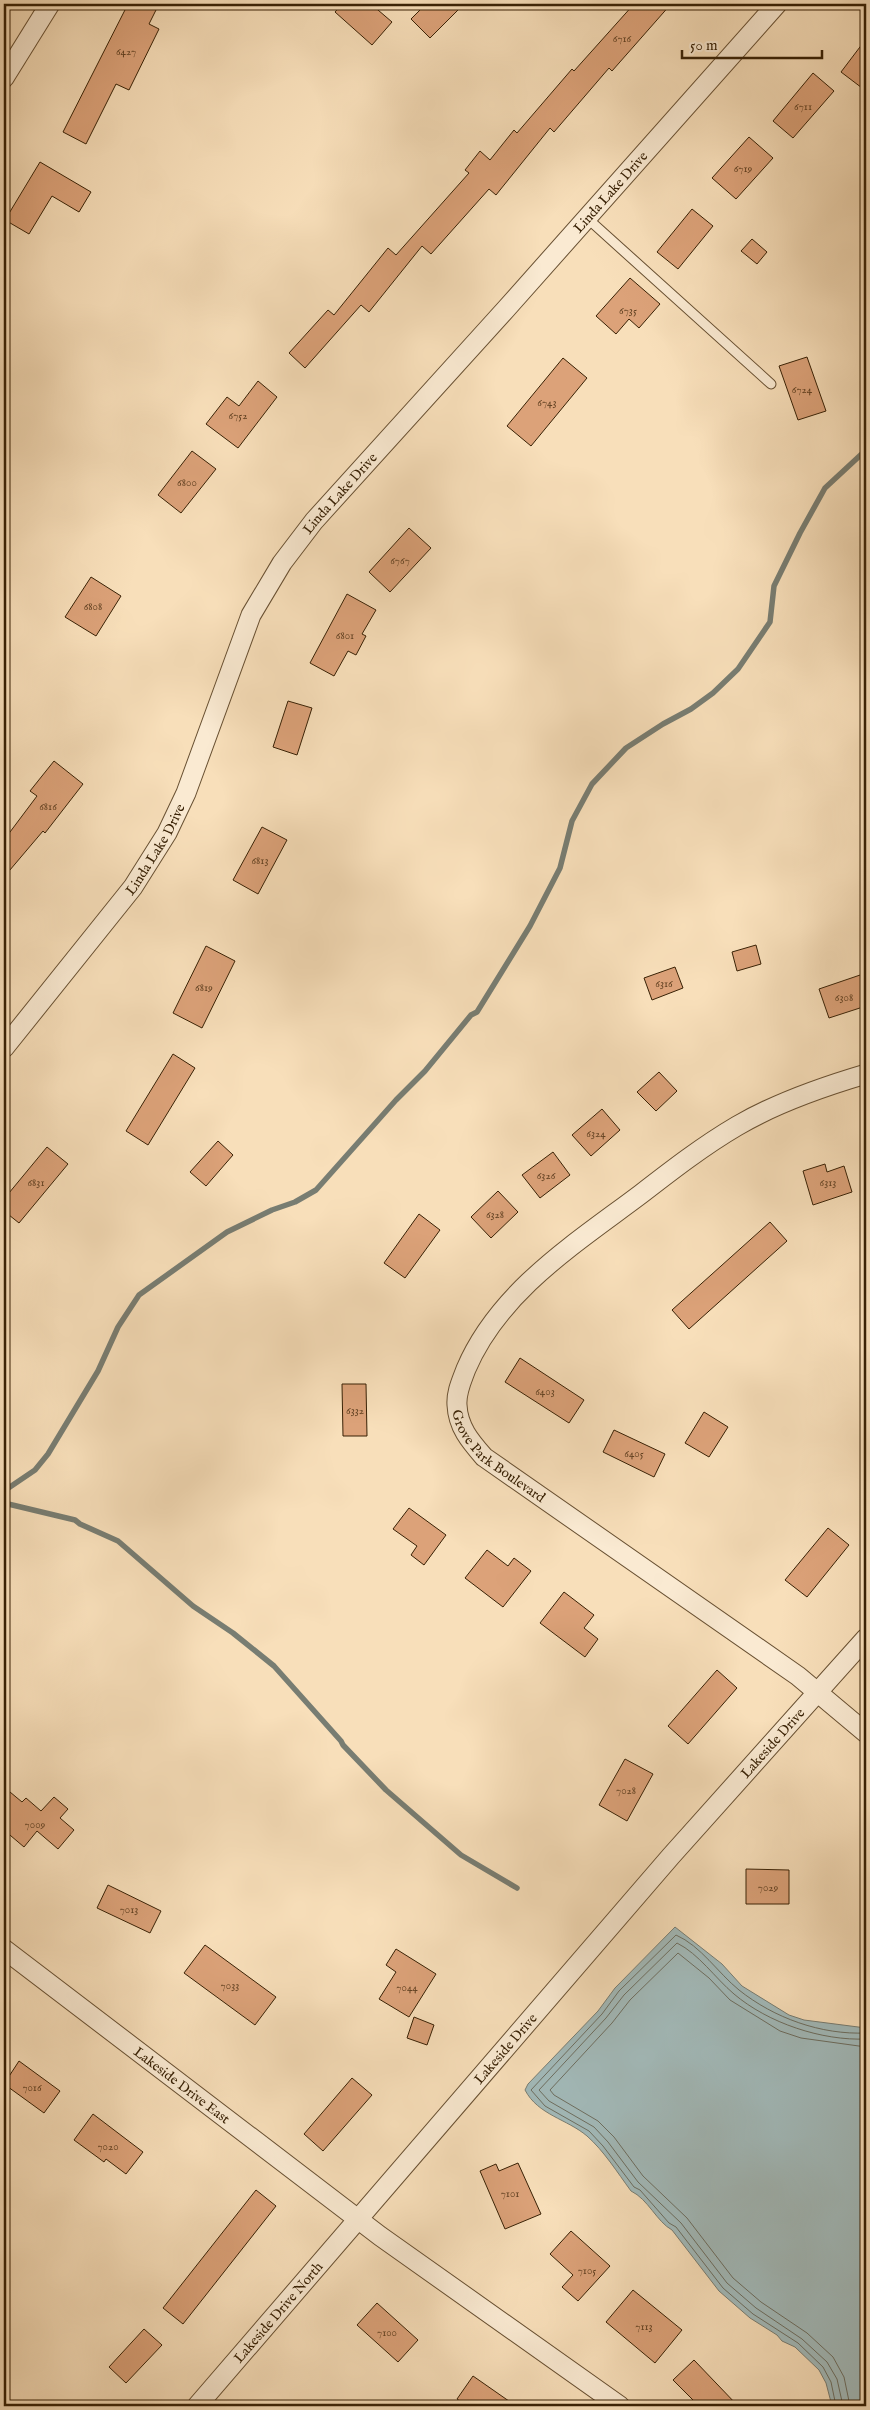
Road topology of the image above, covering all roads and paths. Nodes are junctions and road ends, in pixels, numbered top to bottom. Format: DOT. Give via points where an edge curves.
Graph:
graph roads {
  1 [pos="50,4"];
  2 [pos="777,4"];
  3 [pos="4,78"];
  4 [pos="587,218"];
  5 [pos="771,384"];
  6 [pos="4,1048"];
  7 [pos="866,1074"];
  8 [pos="866,1638"];
  9 [pos="818,1692"];
  10 [pos="866,1733"];
  11 [pos="4,1949"];
  12 [pos="359,2219"];
  13 [pos="197,2406"];
  14 [pos="620,2406"];
  1 -- 3 [label="street"];
  2 -- 4 [label="street, Linda Lake Drive"];
  4 -- 5 [label="lane"];
  4 -- 6 [label="street, Linda Lake Drive" via="314,520 282,563 251,615 186,793 166,833 133,887"];
  7 -- 9 [label="street, Grove Park Boulevard" via="775,1107 738,1126 695,1153 586,1235 529,1282 488,1329 459,1385 457,1403 459,1421 468,1439 484,1457 723,1622"];
  8 -- 9 [label="street, Lakeside Drive"];
  9 -- 10 [label="street, Grove Park Boulevard"];
  9 -- 12 [label="street, Lakeside Drive" via="671,1856"];
  11 -- 12 [label="street, Lakeside Drive East"];
  12 -- 13 [label="street, Lakeside Drive North"];
  12 -- 14 [label="street" via="452,2289"];
}
